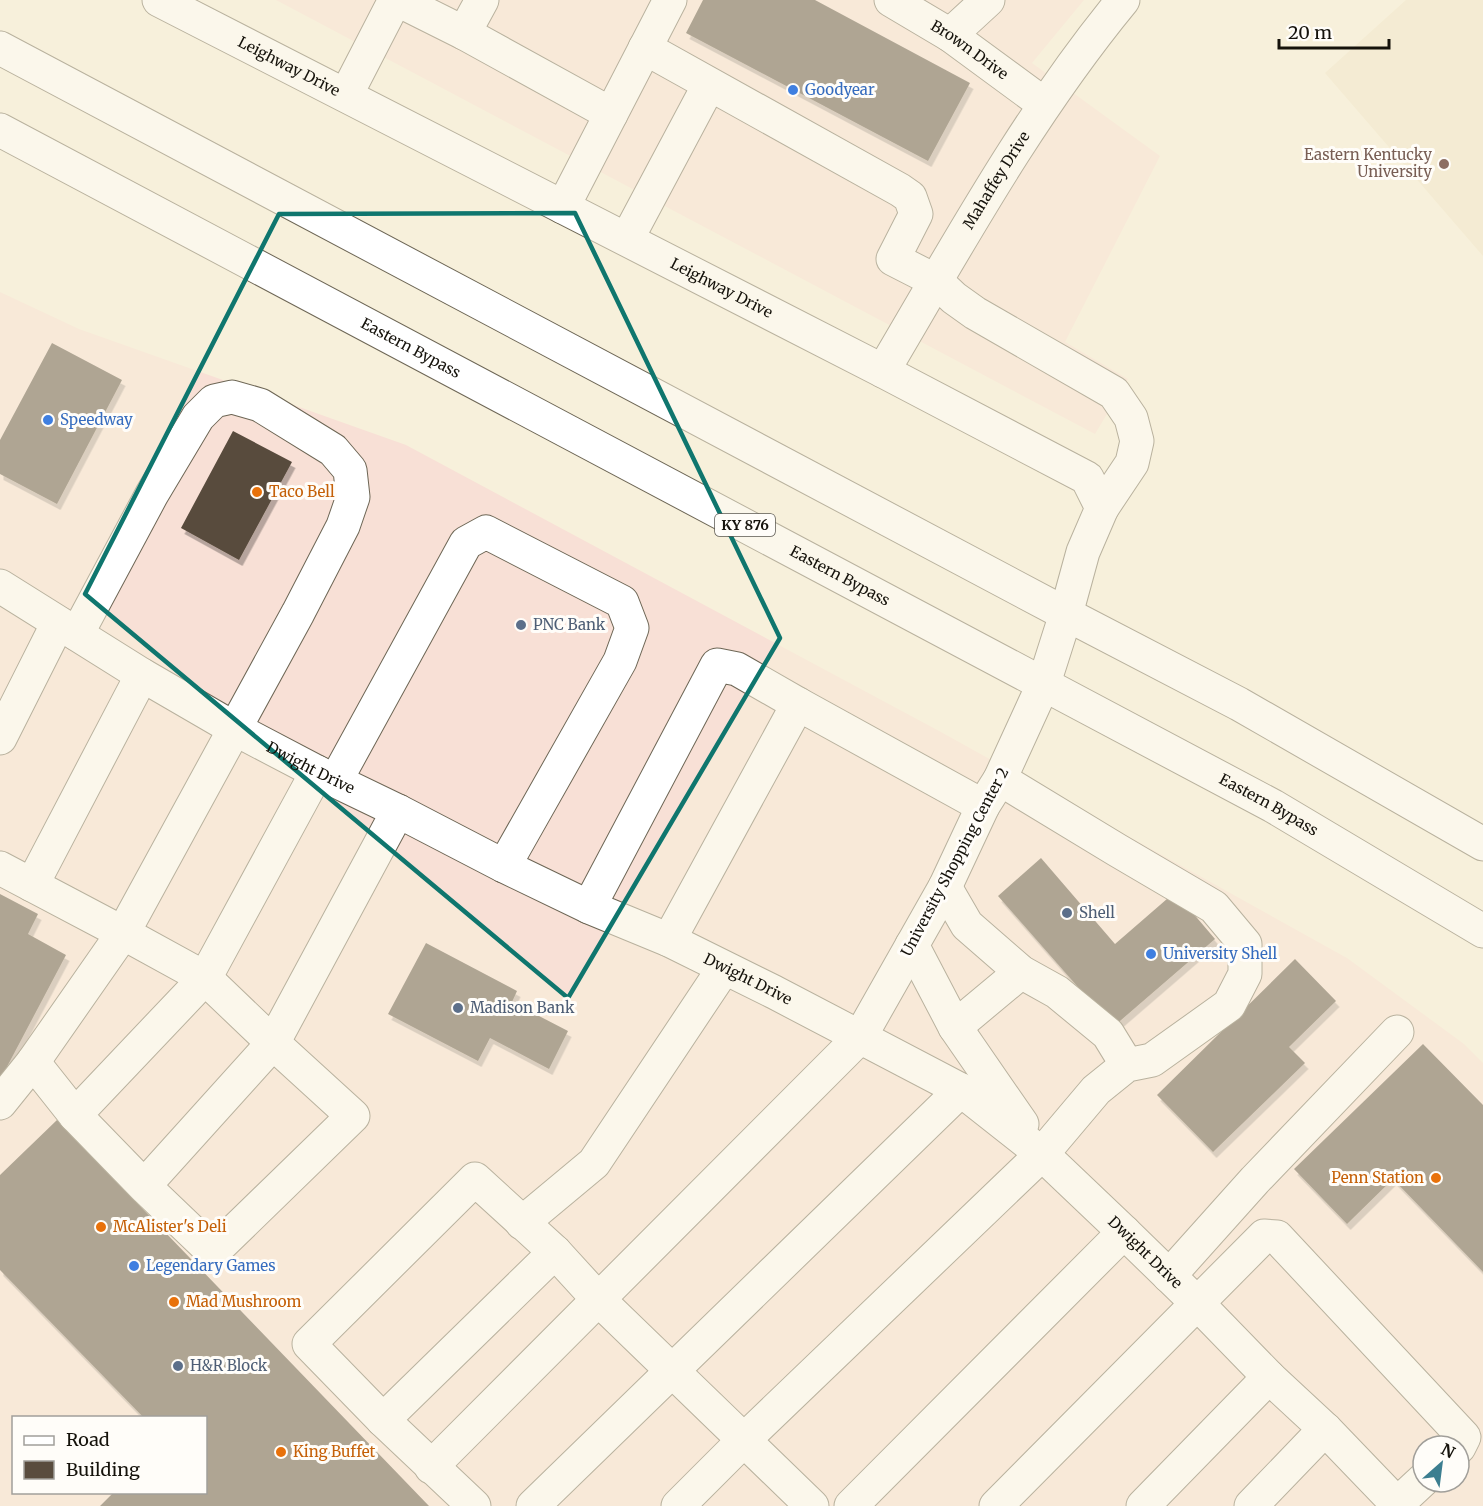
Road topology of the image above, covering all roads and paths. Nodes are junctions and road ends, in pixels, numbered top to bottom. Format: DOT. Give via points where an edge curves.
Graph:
graph roads {
  1 [pos="159,0"];
  2 [pos="396,0"];
  3 [pos="482,0"];
  4 [pos="670,0"];
  5 [pos="891,0"];
  6 [pos="988,0"];
  7 [pos="1123,0"];
  8 [pos="464,33"];
  9 [pos="950,35"];
  10 [pos="0,48"];
  11 [pos="645,48"];
  12 [pos="709,85"];
  13 [pos="346,95"];
  14 [pos="1044,104"];
  15 [pos="611,114"];
  16 [pos="0,130"];
  17 [pos="563,207"];
  18 [pos="627,239"];
  19 [pos="936,281"];
  20 [pos="883,370"];
  21 [pos="1102,508"];
  22 [pos="0,586"];
  23 [pos="1066,614"];
  24 [pos="67,629"];
  25 [pos="142,675"];
  26 [pos="1044,683"];
  27 [pos="798,704"];
  28 [pos="235,729"];
  29 [pos="0,738"];
  30 [pos="326,776"];
  31 [pos="992,793"];
  32 [pos="398,811"];
  33 [pos="1483,844"];
  34 [pos="504,866"];
  35 [pos="0,868"];
  36 [pos="32,885"];
  37 [pos="945,887"];
  38 [pos="589,907"];
  39 [pos="1483,930"];
  40 [pos="123,933"];
  41 [pos="669,940"];
  42 [pos="912,945"];
  43 [pos="724,968"];
  44 [pos="1021,972"];
  45 [pos="205,978"];
  46 [pos="955,1027"];
  47 [pos="1396,1032"];
  48 [pos="860,1036"];
  49 [pos="273,1043"];
  50 [pos="33,1062"];
  51 [pos="1127,1065"];
  52 [pos="961,1090"];
  53 [pos="0,1102"];
  54 [pos="75,1115"];
  55 [pos="1042,1154"];
  56 [pos="144,1186"];
  57 [pos="522,1222"];
  58 [pos="1124,1232"];
  59 [pos="555,1252"];
  60 [pos="1169,1276"];
  61 [pos="598,1299"];
  62 [pos="1198,1304"];
  63 [pos="670,1371"];
  64 [pos="1269,1377"];
  65 [pos="383,1420"];
  66 [pos="1325,1429"];
  67 [pos="1461,1434"];
  68 [pos="744,1440"];
  69 [pos="431,1467"];
  70 [pos="1411,1492"];
  71 [pos="1397,1505"];
  72 [pos="474,1506"];
  73 [pos="533,1506"];
  74 [pos="678,1506"];
  75 [pos="812,1506"];
  76 [pos="851,1506"];
  77 [pos="996,1506"];
  78 [pos="1143,1506"];
  79 [pos="1251,1506"];
  1 -- 13 [label="street, Leighway Drive"];
  2 -- 8 [label="street"];
  2 -- 13 [label="street"];
  3 -- 8 [label="street"];
  4 -- 11 [label="street"];
  5 -- 9 [label="street, Brown Drive"];
  6 -- 9 [label="street"];
  7 -- 14 [label="street, Mahaffey Drive"];
  8 -- 15 [label="street"];
  9 -- 14 [label="street, Brown Drive"];
  10 -- 23 [label="street"];
  11 -- 12 [label="street"];
  11 -- 15 [label="street"];
  12 -- 18 [label="street"];
  12 -- 19 [label="street" via="909,197 916,214 893,260"];
  13 -- 17 [label="street, Leighway Drive"];
  14 -- 19 [label="street, Mahaffey Drive"];
  15 -- 17 [label="street"];
  16 -- 26 [label="street, Eastern Bypass / KY 876"];
  17 -- 18 [label="street, Leighway Drive"];
  18 -- 20 [label="street, Leighway Drive"];
  19 -- 20 [label="street, Mahaffey Drive"];
  19 -- 21 [label="street" via="975,313 1114,393 1131,418 1137,441 1132,463"];
  20 -- 21 [label="street, Leighway Drive" via="1087,478"];
  21 -- 23 [label="street" via="1083,552"];
  22 -- 24 [label="street, Dwight Drive"];
  23 -- 26 [label="street"];
  23 -- 33 [label="street" via="1239,704"];
  24 -- 25 [label="street, Dwight Drive"];
  24 -- 28 [label="street" via="198,417 214,401 232,397 260,405 333,450 350,470 353,497 343,526"];
  24 -- 29 [label="street"];
  25 -- 28 [label="street, Dwight Drive"];
  25 -- 36 [label="street"];
  26 -- 31 [label="street, University Shopping Center 2"];
  26 -- 39 [label="street, Eastern Bypass / KY 876" via="1273,806"];
  27 -- 31 [label="street"];
  27 -- 38 [label="street" via="737,669 717,665"];
  27 -- 41 [label="street"];
  28 -- 30 [label="street, Dwight Drive"];
  28 -- 40 [label="street"];
  30 -- 32 [label="street, Dwight Drive"];
  30 -- 34 [label="street" via="466,543 486,532 622,602 632,628 620,661"];
  30 -- 45 [label="street"];
  31 -- 37 [label="street, University Shopping Center 2"];
  31 -- 51 [label="street" via="1117,850 1214,907 1245,944 1245,974 1229,1005 1152,1060"];
  32 -- 34 [label="street, Dwight Drive"];
  32 -- 49 [label="street"];
  34 -- 38 [label="street, Dwight Drive"];
  35 -- 36 [label="street"];
  36 -- 40 [label="street"];
  37 -- 42 [label="street, University Shopping Center 2"];
  37 -- 44 [label="street" via="967,925"];
  38 -- 41 [label="street, Dwight Drive"];
  40 -- 45 [label="street"];
  40 -- 50 [label="street"];
  41 -- 43 [label="street, Dwight Drive"];
  42 -- 46 [label="street"];
  42 -- 48 [label="street, University Shopping Center 2"];
  43 -- 48 [label="street, Dwight Drive"];
  43 -- 57 [label="street" via="594,1163"];
  44 -- 46 [label="street"];
  44 -- 51 [label="street" via="1057,992 1108,1034"];
  45 -- 49 [label="street"];
  45 -- 54 [label="street"];
  46 -- 55 [label="street"];
  47 -- 60 [label="street"];
  48 -- 52 [label="street, Dwight Drive"];
  48 -- 61 [label="street, University Shopping Center 2"];
  49 -- 56 [label="street"];
  49 -- 56 [label="street" via="353,1116 213,1252"];
  50 -- 53 [label="street"];
  50 -- 54 [label="street"];
  51 -- 55 [label="street" via="1096,1090"];
  52 -- 55 [label="street, Dwight Drive"];
  52 -- 63 [label="street"];
  54 -- 56 [label="street"];
  55 -- 58 [label="street, Dwight Drive"];
  55 -- 68 [label="street"];
  57 -- 59 [label="street"];
  57 -- 65 [label="street" via="474,1179 309,1344"];
  58 -- 60 [label="street, Dwight Drive"];
  58 -- 76 [label="street"];
  59 -- 61 [label="street"];
  59 -- 65 [label="street"];
  60 -- 62 [label="street, Dwight Drive"];
  61 -- 63 [label="street"];
  61 -- 69 [label="street, University Shopping Center 2"];
  62 -- 64 [label="street, Dwight Drive"];
  62 -- 67 [label="street" via="1264,1236 1276,1237"];
  62 -- 77 [label="street"];
  63 -- 68 [label="street"];
  63 -- 73 [label="street"];
  64 -- 66 [label="street, Dwight Drive"];
  64 -- 78 [label="street"];
  65 -- 69 [label="street"];
  66 -- 71 [label="street, Dwight Drive"];
  66 -- 79 [label="street"];
  68 -- 74 [label="street"];
  68 -- 75 [label="street"];
  69 -- 72 [label="street"];
  70 -- 71 [label="street"];
}
